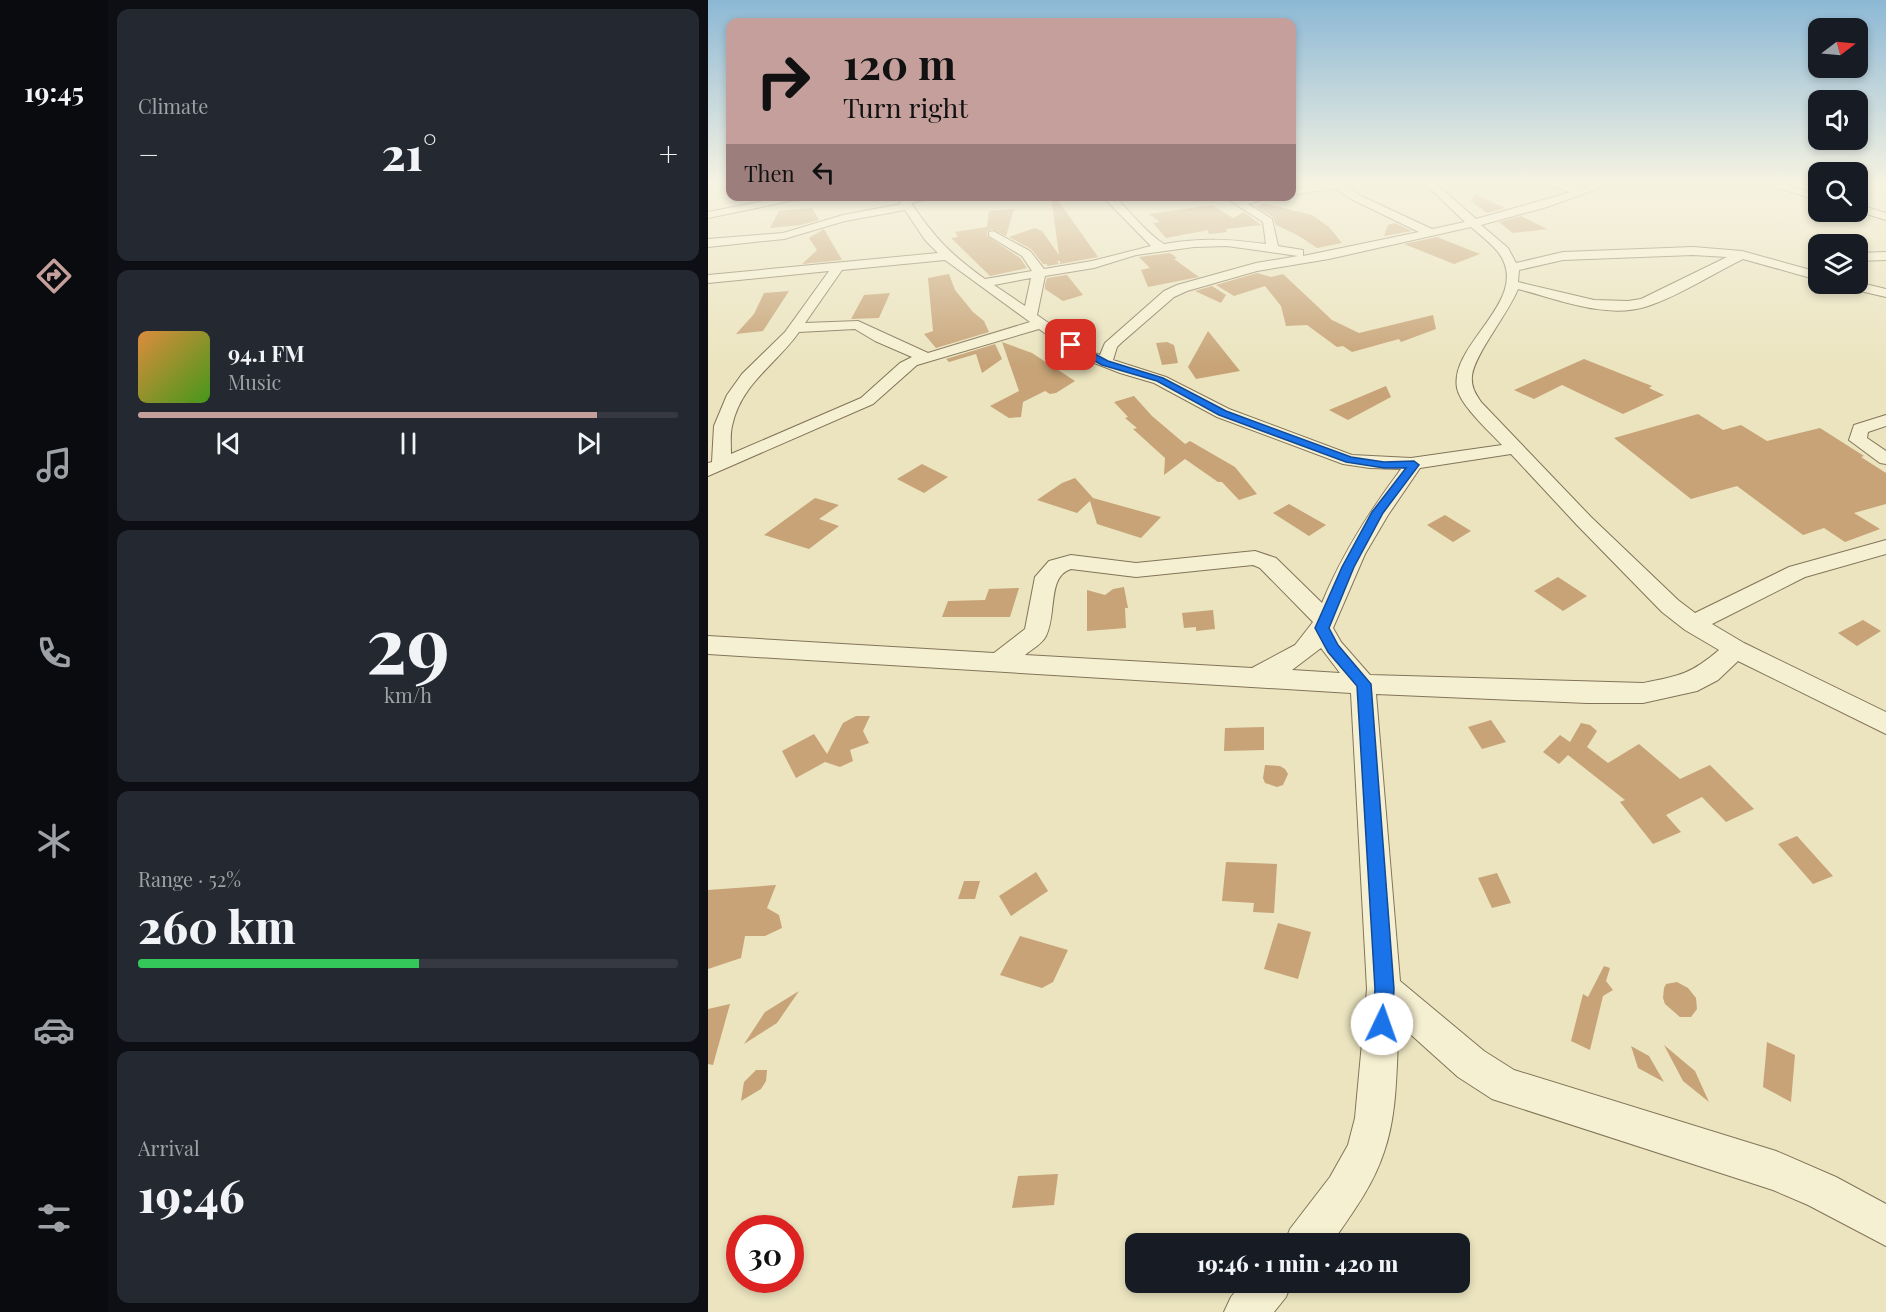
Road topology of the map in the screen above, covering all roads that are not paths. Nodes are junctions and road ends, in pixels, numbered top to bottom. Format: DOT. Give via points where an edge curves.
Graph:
graph roads {
  1 [pos="739,243"];
  2 [pos="778,243"];
  3 [pos="934,243"];
  4 [pos="1008,243"];
  5 [pos="1155,243"];
  6 [pos="1203,243"];
  7 [pos="1223,243"];
  8 [pos="1271,243"];
  9 [pos="1377,243"];
  10 [pos="1496,243"];
  11 [pos="1162,248"];
  12 [pos="1272,249"];
  13 [pos="1742,255"];
  14 [pos="722,256"];
  15 [pos="947,256"];
  16 [pos="1319,256"];
  17 [pos="1886,256"];
  18 [pos="1868,257"];
  19 [pos="1806,258"];
  20 [pos="1759,260"];
  21 [pos="838,267"];
  22 [pos="1039,272"];
  23 [pos="753,273"];
  24 [pos="1808,273"];
  25 [pos="1512,276"];
  26 [pos="708,279"];
  27 [pos="982,283"];
  28 [pos="1868,289"];
  29 [pos="1886,293"];
  30 [pos="1035,321"];
  31 [pos="795,328"];
  32 [pos="925,357"];
  33 [pos="1105,363"];
  34 [pos="1886,420"];
  35 [pos="1514,448"];
  36 [pos="1886,459"];
  37 [pos="1414,465"];
  38 [pos="715,467"];
  39 [pos="1886,547"];
  40 [pos="1323,623"];
  41 [pos="1693,624"];
  42 [pos="708,645"];
  43 [pos="1736,649"];
  44 [pos="999,662"];
  45 [pos="1256,677"];
  46 [pos="1364,684"];
  47 [pos="1886,724"];
  48 [pos="1384,989"];
  49 [pos="1886,1226"];
  50 [pos="1313,1233"];
  51 [pos="1262,1293"];
  52 [pos="1246,1312"];
  1 -- 14 [label="street"];
  2 -- 23 [label="street"];
  3 -- 15 [label="street"];
  4 -- 22 [label="street" via="1033,258"];
  5 -- 11 [label="street"];
  6 -- 11 [label="street"];
  7 -- 12 [label="street"];
  8 -- 12 [label="street"];
  9 -- 16 [label="street"];
  10 -- 25 [label="street" via="1510,258"];
  11 -- 22 [label="street"];
  12 -- 16 [label="street"];
  13 -- 20 [label="street"];
  13 -- 25 [label="street" via="1673,251 1556,257"];
  13 -- 25 [label="street" via="1635,305 1591,302"];
  15 -- 21 [label="street"];
  15 -- 27 [label="street"];
  16 -- 33 [label="street" via="1256,267 1174,290 1110,346"];
  17 -- 18 [label="street"];
  19 -- 20 [label="street"];
  20 -- 24 [label="street"];
  21 -- 23 [label="street"];
  21 -- 31 [label="street"];
  22 -- 27 [label="street"];
  22 -- 30 [label="street"];
  23 -- 26 [label="street"];
  25 -- 35 [label="street" via="1504,310 1472,357 1464,377 1465,388 1475,405"];
  27 -- 30 [label="street"];
  28 -- 29 [label="street"];
  30 -- 32 [label="street"];
  30 -- 33 [label="street" via="1084,354"];
  31 -- 32 [label="street" via="858,325"];
  31 -- 38 [label="street" via="735,395 723,426"];
  32 -- 38 [label="street" via="903,367 879,394 867,401"];
  33 -- 37 [label="street" via="1160,380 1223,413 1349,460"];
  34 -- 36 [label="street" via="1860,429 1858,440"];
  35 -- 37 [label="street"];
  35 -- 41 [label="street" via="1651,590"];
  37 -- 40 [label="street" via="1378,512"];
  39 -- 41 [label="street" via="1797,572"];
  40 -- 44 [label="street" via="1268,563 1255,558 1136,570 1071,562 1057,566 1046,577 1035,634"];
  40 -- 45 [label="street" via="1302,651"];
  40 -- 46 [label="street" via="1333,648"];
  41 -- 43 [label="street"];
  42 -- 44 [label="street"];
  43 -- 46 [label="street" via="1701,679 1643,693"];
  43 -- 47 [label="street"];
  44 -- 45 [label="street"];
  45 -- 46 [label="street"];
  46 -- 48 [label="street"];
  48 -- 49 [label="street" via="1471,1064 1505,1086 1776,1171"];
  48 -- 50 [label="street" via="1374,1118 1365,1152 1344,1191"];
  51 -- 52 [label="street"];
}
